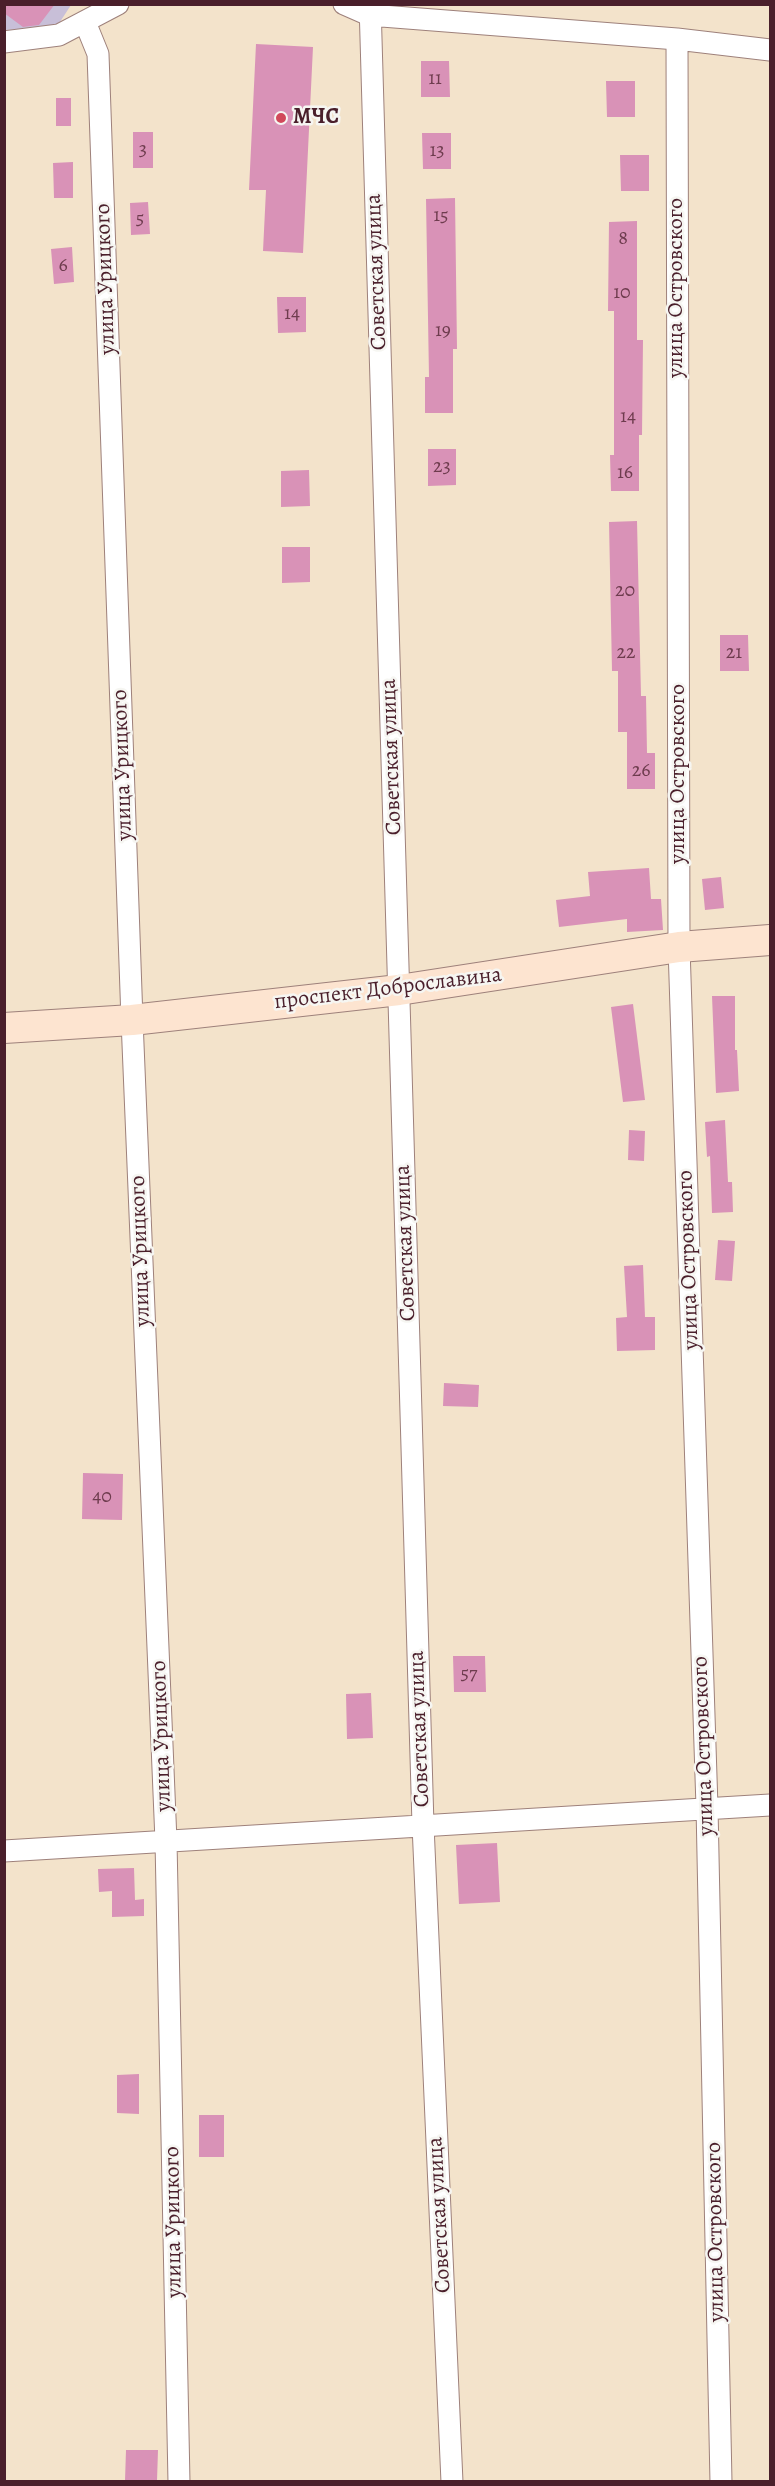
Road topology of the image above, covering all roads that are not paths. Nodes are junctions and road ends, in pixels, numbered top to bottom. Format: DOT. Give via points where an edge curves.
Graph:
graph roads {
  1 [pos="118,4"];
  2 [pos="344,4"];
  3 [pos="369,10"];
  4 [pos="86,22"];
  5 [pos="676,39"];
  6 [pos="4,42"];
  7 [pos="771,50"];
  8 [pos="771,940"];
  9 [pos="679,947"];
  10 [pos="399,990"];
  11 [pos="132,1020"];
  12 [pos="4,1028"];
  13 [pos="771,1805"];
  14 [pos="707,1808"];
  15 [pos="423,1825"];
  16 [pos="166,1841"];
  17 [pos="4,1851"];
  18 [pos="179,2481"];
  19 [pos="452,2481"];
  20 [pos="721,2481"];
  1 -- 4 [label="street"];
  2 -- 3 [label="street"];
  3 -- 5 [label="street"];
  3 -- 10 [label="street, Советская улица"];
  4 -- 6 [label="street" via="59,35"];
  4 -- 11 [label="street, улица Урицкого" via="98,54"];
  5 -- 7 [label="street"];
  5 -- 9 [label="street, улица Островского"];
  8 -- 9 [label="street, проспект Доброславина"];
  9 -- 10 [label="street, проспект Доброславина"];
  9 -- 14 [label="street, улица Островского"];
  10 -- 11 [label="street, проспект Доброславина"];
  10 -- 15 [label="street, Советская улица"];
  11 -- 12 [label="street, проспект Доброславина"];
  11 -- 16 [label="street, улица Урицкого"];
  13 -- 14 [label="street"];
  14 -- 15 [label="street"];
  14 -- 20 [label="street, улица Островского"];
  15 -- 16 [label="street"];
  15 -- 19 [label="street, Советская улица"];
  16 -- 17 [label="street"];
  16 -- 18 [label="street, улица Урицкого"];
}
